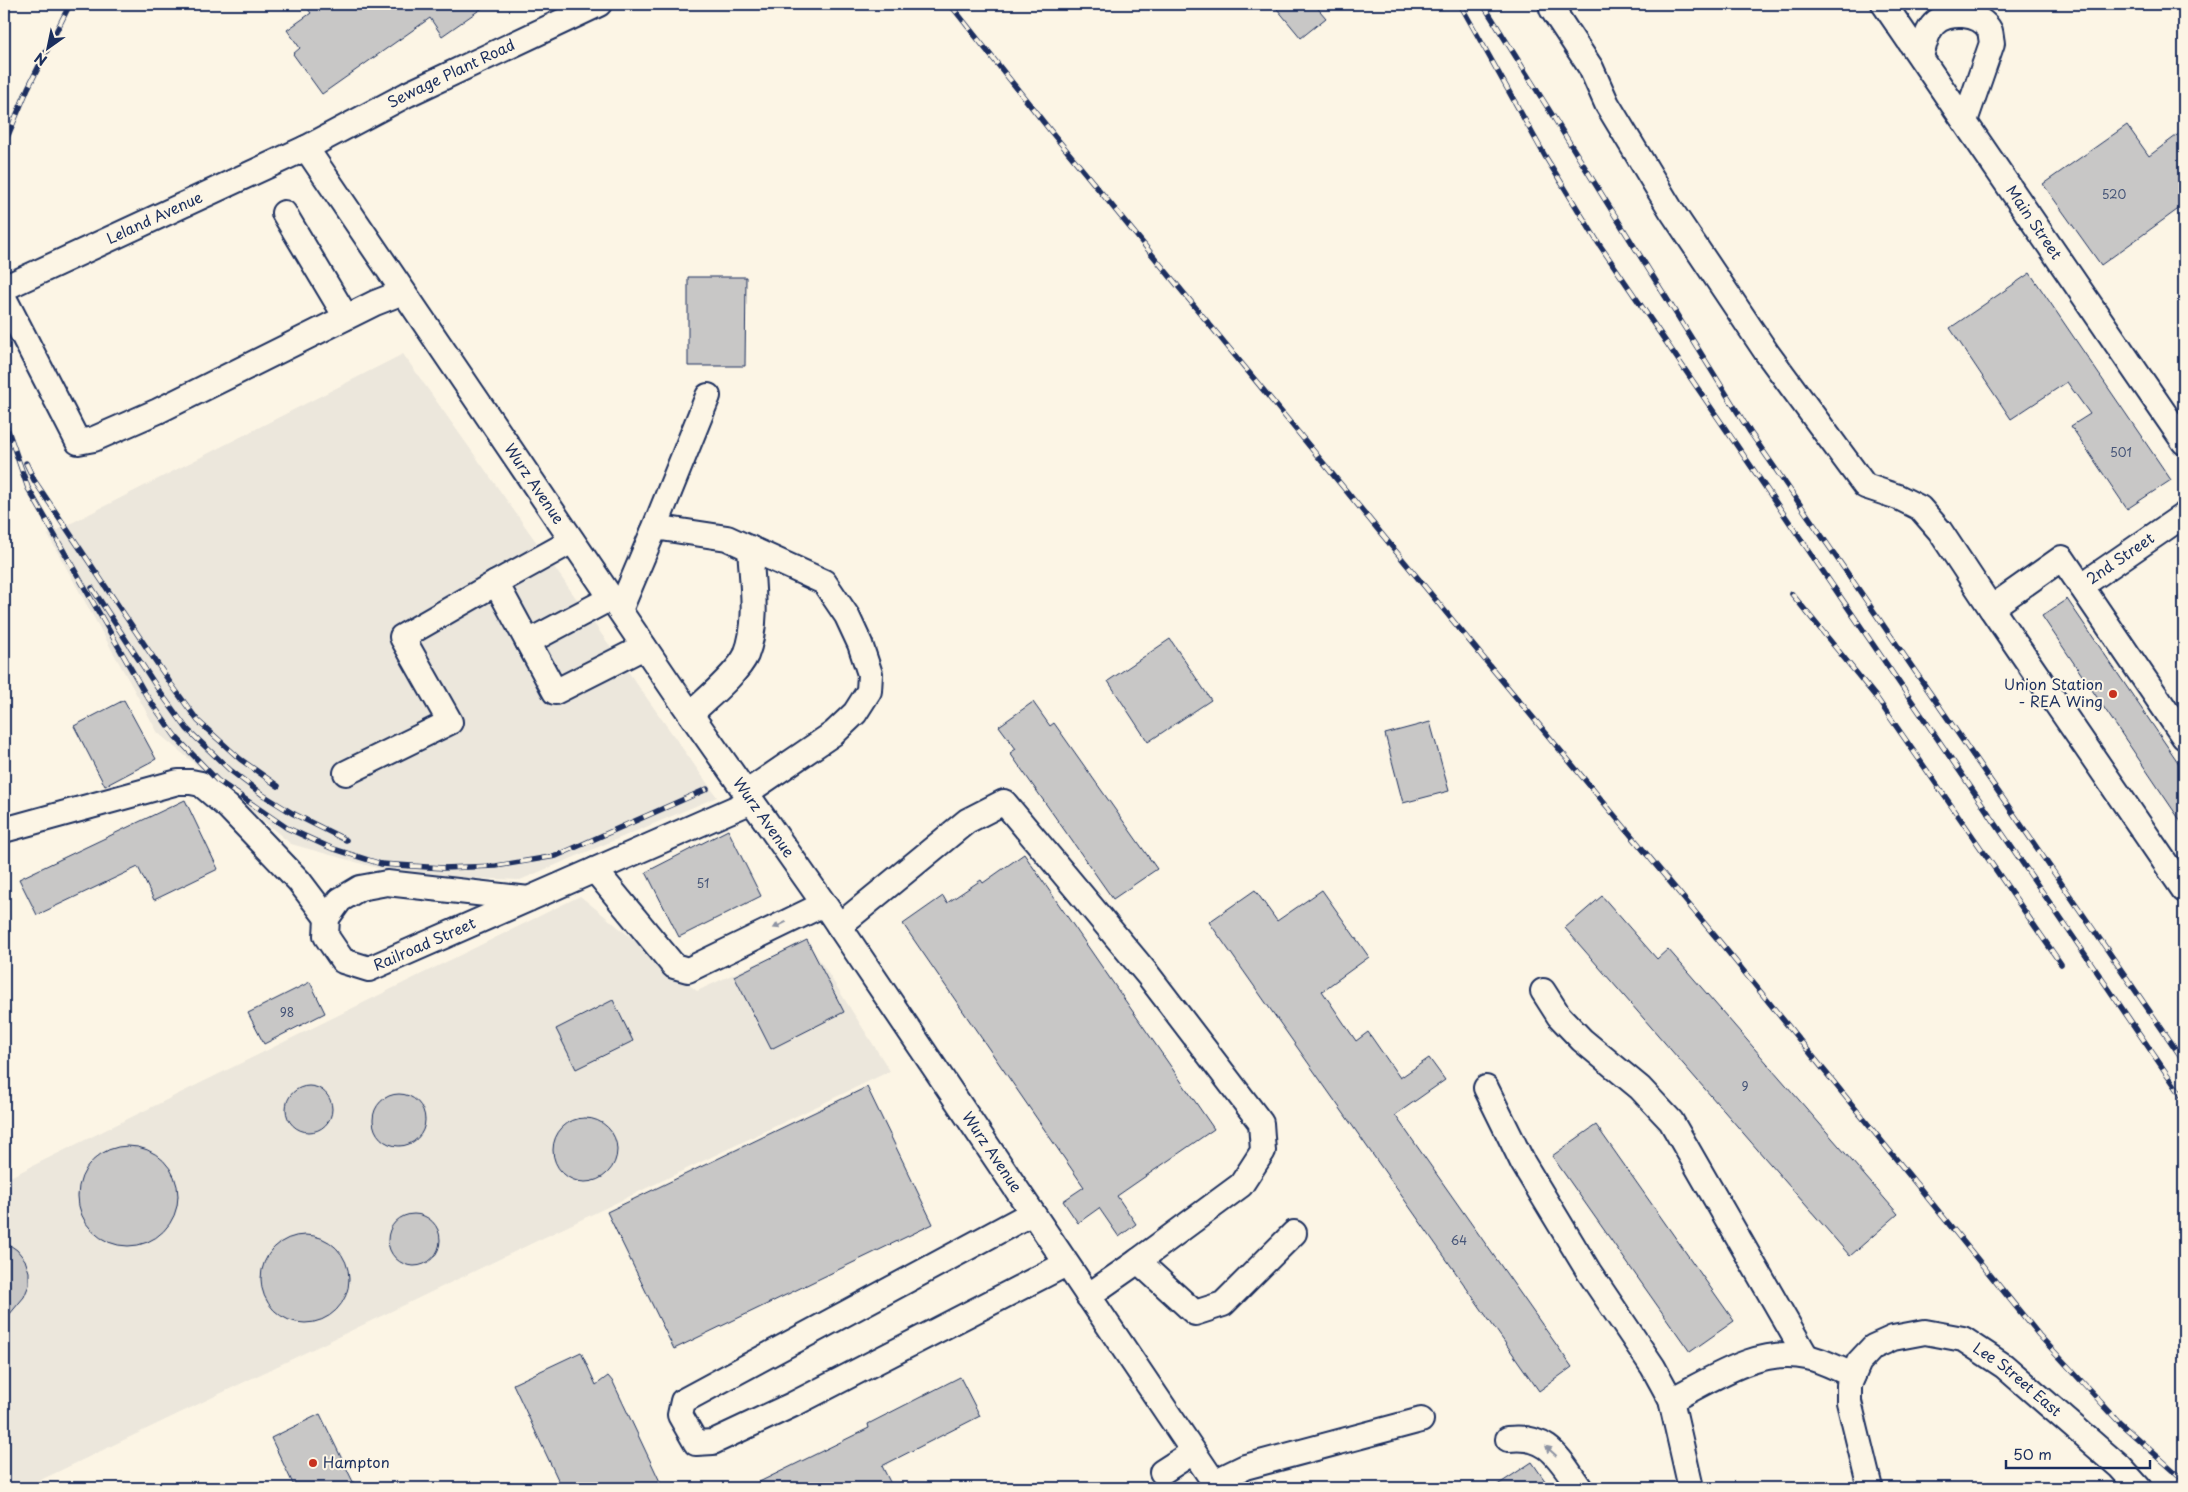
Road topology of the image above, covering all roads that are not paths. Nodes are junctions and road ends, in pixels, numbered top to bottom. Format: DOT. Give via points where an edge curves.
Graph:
graph roads {
  1 [pos="599,4"];
  2 [pos="1884,4"];
  3 [pos="1556,6"];
  4 [pos="1921,57"];
  5 [pos="1965,121"];
  6 [pos="306,148"];
  7 [pos="284,214"];
  8 [pos="4,288"];
  9 [pos="403,292"];
  10 [pos="4,298"];
  11 [pos="346,317"];
  12 [pos="708,396"];
  13 [pos="2184,442"];
  14 [pos="2184,515"];
  15 [pos="653,532"];
  16 [pos="572,541"];
  17 [pos="750,548"];
  18 [pos="496,583"];
  19 [pos="2081,586"];
  20 [pos="615,604"];
  21 [pos="1991,608"];
  22 [pos="528,642"];
  23 [pos="644,647"];
  24 [pos="691,714"];
  25 [pos="2184,737"];
  26 [pos="346,774"];
  27 [pos="749,797"];
  28 [pos="4,830"];
  29 [pos="595,870"];
  30 [pos="2184,890"];
  31 [pos="529,899"];
  32 [pos="824,904"];
  33 [pos="327,918"];
  34 [pos="839,926"];
  35 [pos="1543,991"];
  36 [pos="1486,1088"];
  37 [pos="1032,1213"];
  38 [pos="1294,1233"];
  39 [pos="1138,1261"];
  40 [pos="1066,1264"];
  41 [pos="1088,1296"];
  42 [pos="1806,1356"];
  43 [pos="1853,1375"];
  44 [pos="1671,1400"];
  45 [pos="1421,1420"];
  46 [pos="1508,1439"];
  47 [pos="1193,1452"];
  48 [pos="1162,1472"];
  49 [pos="1216,1485"];
  50 [pos="1580,1488"];
  51 [pos="1691,1488"];
  52 [pos="1870,1488"];
  53 [pos="2139,1488"];
  1 -- 6 [label="street, Sewage Plant Road" via="408,94"];
  2 -- 4 [label="street, Main Street"];
  3 -- 21 [label="street" via="1607,104 1671,210 1767,353 1865,486 1920,508 1940,531"];
  4 -- 5 [label="street, Main Street"];
  4 -- 5 [label="street" via="1929,29 1946,17 1971,16 1990,31 1992,43"];
  5 -- 13 [label="street, Main Street"];
  6 -- 8 [label="street, Leland Avenue"];
  6 -- 9 [label="street, Wurz Avenue"];
  7 -- 11 [label="street"];
  9 -- 11 [label="street"];
  9 -- 16 [label="street, Wurz Avenue"];
  10 -- 11 [label="street" via="78,442 94,439 158,411"];
  12 -- 15 [label="street"];
  14 -- 19 [label="street, 2nd Street"];
  15 -- 17 [label="street, Railroad Street" via="661,528 727,538"];
  15 -- 20 [label="street"];
  16 -- 18 [label="street"];
  16 -- 20 [label="street, Wurz Avenue"];
  17 -- 24 [label="street" via="754,624 745,656"];
  17 -- 27 [label="street, Railroad Street" via="824,582 847,616 870,674 869,691 855,713 834,733"];
  18 -- 22 [label="street"];
  18 -- 26 [label="street" via="402,637 450,722"];
  19 -- 21 [label="street" via="2062,558"];
  19 -- 25 [label="street"];
  20 -- 22 [label="street"];
  20 -- 23 [label="street, Wurz Avenue"];
  21 -- 30 [label="street"];
  22 -- 23 [label="street" via="555,692"];
  23 -- 24 [label="street, Wurz Avenue"];
  24 -- 27 [label="street, Wurz Avenue"];
  27 -- 29 [label="street, Railroad Street"];
  27 -- 32 [label="street, Wurz Avenue"];
  28 -- 33 [label="street" via="178,782 201,784 293,874"];
  29 -- 31 [label="street, Railroad Street"];
  32 -- 29 [label="street, one-way" via="688,970 674,966"];
  31 -- 33 [label="street, Railroad Street" via="387,883 360,888 340,900"];
  31 -- 33 [label="street, Railroad Street" via="369,969 343,961 326,936"];
  32 -- 34 [label="street, Wurz Avenue"];
  34 -- 37 [label="street, Wurz Avenue"];
  34 -- 39 [label="street" via="967,821 1004,802 1148,976 1261,1123 1263,1151 1241,1185"];
  35 -- 42 [label="street" via="1559,1016 1582,1040 1640,1088 1671,1121"];
  36 -- 44 [label="street" via="1523,1163 1588,1272 1653,1367"];
  37 -- 40 [label="street, Wurz Avenue"];
  37 -- 40 [label="street" via="683,1401 680,1415 696,1443 713,1442 792,1405"];
  38 -- 39 [label="street" via="1223,1304 1195,1314"];
  39 -- 41 [label="street"];
  40 -- 41 [label="street, Wurz Avenue"];
  41 -- 47 [label="street, Wurz Avenue"];
  42 -- 43 [label="street"];
  42 -- 44 [label="street" via="1772,1355 1734,1368"];
  43 -- 52 [label="street, Lee Street East" via="1849,1402"];
  43 -- 53 [label="street, Lee Street East" via="1859,1362 1873,1347 1893,1338 1924,1332 1962,1339 2004,1366 2120,1467"];
  44 -- 51 [label="street"];
  45 -- 49 [label="street" via="1245,1468"];
  50 -- 46 [label="street, one-way" via="1557,1455 1544,1444 1524,1437"];
  47 -- 48 [label="street"];
  47 -- 49 [label="street, Wurz Avenue"];
}
